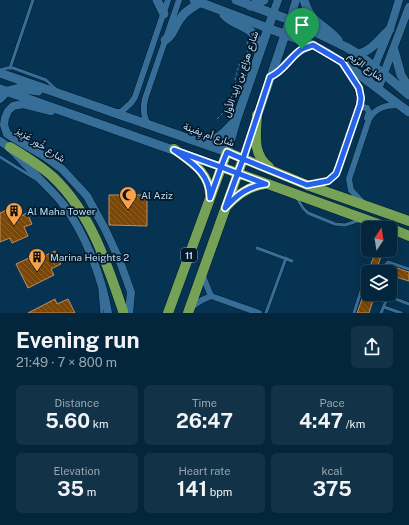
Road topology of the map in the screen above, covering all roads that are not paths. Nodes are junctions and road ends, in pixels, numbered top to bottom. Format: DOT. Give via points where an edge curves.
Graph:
graph roads {
  1 [pos="33,0"];
  2 [pos="157,0"];
  3 [pos="168,0"];
  4 [pos="179,0"];
  5 [pos="236,0"];
  6 [pos="264,0"];
  7 [pos="278,0"];
  8 [pos="296,0"];
  9 [pos="304,0"];
  10 [pos="399,0"];
  11 [pos="198,1"];
  12 [pos="250,6"];
  13 [pos="409,7"];
  14 [pos="221,10"];
  15 [pos="164,14"];
  16 [pos="273,14"];
  17 [pos="407,16"];
  18 [pos="290,20"];
  19 [pos="268,28"];
  20 [pos="390,29"];
  21 [pos="285,34"];
  22 [pos="165,40"];
  23 [pos="341,44"];
  24 [pos="313,45"];
  25 [pos="394,50"];
  26 [pos="358,54"];
  27 [pos="259,55"];
  28 [pos="342,62"];
  29 [pos="374,67"];
  30 [pos="10,68"];
  31 [pos="0,72"];
  32 [pos="384,74"];
  33 [pos="270,77"];
  34 [pos="368,82"];
  35 [pos="409,88"];
  36 [pos="378,89"];
  37 [pos="4,90"];
  38 [pos="137,90"];
  39 [pos="58,93"];
  40 [pos="146,95"];
  41 [pos="409,95"];
  42 [pos="0,99"];
  43 [pos="400,105"];
  44 [pos="358,110"];
  45 [pos="110,112"];
  46 [pos="409,112"];
  47 [pos="257,115"];
  48 [pos="236,121"];
  49 [pos="92,122"];
  50 [pos="149,125"];
  51 [pos="364,135"];
  52 [pos="190,140"];
  53 [pos="0,141"];
  54 [pos="10,147"];
  55 [pos="174,150"];
  56 [pos="227,152"];
  57 [pos="0,157"];
  58 [pos="243,159"];
  59 [pos="341,160"];
  60 [pos="353,165"];
  61 [pos="221,167"];
  62 [pos="275,172"];
  63 [pos="237,174"];
  64 [pos="266,184"];
  65 [pos="46,185"];
  66 [pos="307,185"];
  67 [pos="296,194"];
  68 [pos="210,198"];
  69 [pos="363,204"];
  70 [pos="225,208"];
  71 [pos="363,219"];
  72 [pos="409,220"];
  73 [pos="369,221"];
  74 [pos="397,231"];
  75 [pos="409,236"];
  76 [pos="257,248"];
  77 [pos="286,258"];
  78 [pos="292,261"];
  79 [pos="386,265"];
  80 [pos="397,265"];
  81 [pos="397,265"];
  82 [pos="409,269"];
  83 [pos="201,273"];
  84 [pos="98,276"];
  85 [pos="361,291"];
  86 [pos="212,296"];
  87 [pos="397,299"];
  88 [pos="386,301"];
  89 [pos="409,304"];
  90 [pos="384,307"];
  91 [pos="188,311"];
  92 [pos="126,312"];
  93 [pos="102,313"];
  94 [pos="108,313"];
  95 [pos="168,313"];
  96 [pos="259,313"];
  97 [pos="266,313"];
  98 [pos="354,313"];
  99 [pos="381,313"];
  100 [pos="401,313"];
  1 -- 30 [label="lane"];
  2 -- 15 [label="main road"];
  3 -- 15 [label="street"];
  4 -- 22 [label="street"];
  5 -- 12 [label="main road, شارع الرِّيم"];
  6 -- 12 [label="main road"];
  7 -- 16 [label="street, شارع هزاع بن زايد الأول"];
  8 -- 18 [label="street"];
  9 -- 23 [label="main road" via="314,21 333,34"];
  10 -- 20 [label="street"];
  11 -- 14 [label="main road, شارع الرِّيم"];
  11 -- 22 [label="main road" via="181,17 172,34"];
  12 -- 16 [label="main road, شارع الرِّيم"];
  13 -- 17 [label="street"];
  14 -- 19 [label="main road, شارع الرِّيم"];
  14 -- 27 [label="main road" via="226,18 243,26 252,34 257,41"];
  15 -- 38 [label="street"];
  16 -- 18 [label="main road, شارع الرِّيم"];
  16 -- 19 [label="main road, شارع هزاع بن زايد الأول / 11"];
  17 -- 25 [label="street"];
  18 -- 21 [label="main road, 11"];
  18 -- 23 [label="main road, شارع الرِّيم"];
  19 -- 21 [label="main road, شارع الرِّيم"];
  19 -- 27 [label="main road, شارع هزاع بن زايد الأول / 11"];
  20 -- 26 [label="main road" via="372,47"];
  20 -- 29 [label="street"];
  21 -- 24 [label="main road, شارع الرِّيم"];
  21 -- 33 [label="main road, 11"];
  22 -- 40 [label="street"];
  23 -- 26 [label="main road, شارع الرِّيم"];
  24 -- 28 [label="main road, شارع الرِّيم"];
  24 -- 33 [label="main road" via="297,53 280,71"];
  25 -- 32 [label="street"];
  25 -- 35 [label="main road" via="401,75"];
  26 -- 29 [label="main road, شارع الرِّيم"];
  27 -- 48 [label="main road, شارع هزاع بن زايد الأول / 11"];
  28 -- 34 [label="main road, شارع الرِّيم"];
  28 -- 44 [label="street" via="359,88 361,98"];
  29 -- 32 [label="main road, شارع الرِّيم"];
  29 -- 34 [label="street"];
  30 -- 31 [label="lane"];
  30 -- 39 [label="lane" via="46,80"];
  31 -- 39 [label="main road, شارع أم يِفينة"];
  32 -- 36 [label="street"];
  32 -- 41 [label="main road, شارع الرِّيم"];
  33 -- 47 [label="main road, 11"];
  34 -- 36 [label="main road, شارع الرِّيم"];
  36 -- 43 [label="main road, شارع الرِّيم"];
  37 -- 39 [label="main road" via="19,88 50,94"];
  37 -- 42 [label="street"];
  37 -- 49 [label="main road"];
  38 -- 40 [label="street"];
  38 -- 45 [label="street" via="131,103 121,112"];
  39 -- 45 [label="main road, شارع أم يِفينة"];
  40 -- 50 [label="street" via="143,112 144,119"];
  43 -- 46 [label="main road, شارع الرِّيم"];
  43 -- 51 [label="street" via="387,106 374,112"];
  44 -- 51 [label="street" via="363,107 369,110"];
  44 -- 59 [label="street"];
  45 -- 50 [label="main road, شارع أم يِفينة"];
  47 -- 58 [label="main road, 11"];
  47 -- 62 [label="main road" via="257,152 264,164"];
  48 -- 52 [label="main road" via="215,139"];
  48 -- 56 [label="main road, شارع هزاع بن زايد الأول / 11"];
  49 -- 55 [label="main road"];
  49 -- 92 [label="street, شارع خُور عَزِيز" via="23,104 13,106 8,111 4,126 7,134 62,170 86,196 119,258 131,292"];
  50 -- 52 [label="main road, شارع أم يِفينة"];
  51 -- 60 [label="street"];
  52 -- 56 [label="main road, شارع أم يِفينة"];
  53 -- 54 [label="street"];
  54 -- 65 [label="street"];
  54 -- 92 [label="main road" via="52,177 67,192 96,237"];
  55 -- 61 [label="main road"];
  55 -- 68 [label="main road" via="204,174"];
  56 -- 58 [label="main road, شارع أم يِفينة"];
  56 -- 61 [label="main road, شارع هزاع بن زايد الأول / 11"];
  57 -- 65 [label="lane"];
  58 -- 62 [label="main road, شارع أم يِفينة"];
  58 -- 63 [label="main road, 11"];
  59 -- 60 [label="street" via="341,164 347,168"];
  59 -- 66 [label="street" via="332,178"];
  60 -- 69 [label="street" via="349,183 351,190"];
  61 -- 63 [label="main road"];
  61 -- 68 [label="main road, شارع هزاع بن زايد الأول / 11"];
  62 -- 66 [label="main road, شارع أم يِفينة"];
  63 -- 64 [label="main road"];
  63 -- 70 [label="main road, 11"];
  64 -- 67 [label="main road"];
  64 -- 70 [label="main road" via="246,189"];
  65 -- 84 [label="street" via="63,204 76,225"];
  66 -- 69 [label="main road, شارع أم يِفينة"];
  67 -- 71 [label="main road"];
  67 -- 71 [label="lane" via="308,213 335,224 345,225"];
  68 -- 95 [label="main road, شارع هزاع بن زايد الأول / 11"];
  69 -- 72 [label="main road, شارع أم يِفينة"];
  70 -- 83 [label="main road, 11"];
  71 -- 73 [label="main road"];
  74 -- 75 [label="main road"];
  76 -- 77 [label="lane"];
  77 -- 78 [label="lane"];
  77 -- 97 [label="lane"];
  79 -- 81 [label="lane" via="388,262"];
  80 -- 82 [label="lane"];
  83 -- 86 [label="street"];
  83 -- 91 [label="main road, 11"];
  84 -- 93 [label="lane"];
  84 -- 94 [label="street"];
  85 -- 98 [label="lane"];
  86 -- 91 [label="street"];
  86 -- 96 [label="street"];
  87 -- 89 [label="lane"];
  88 -- 90 [label="lane"];
  90 -- 99 [label="lane"];
  90 -- 100 [label="lane"];
}
